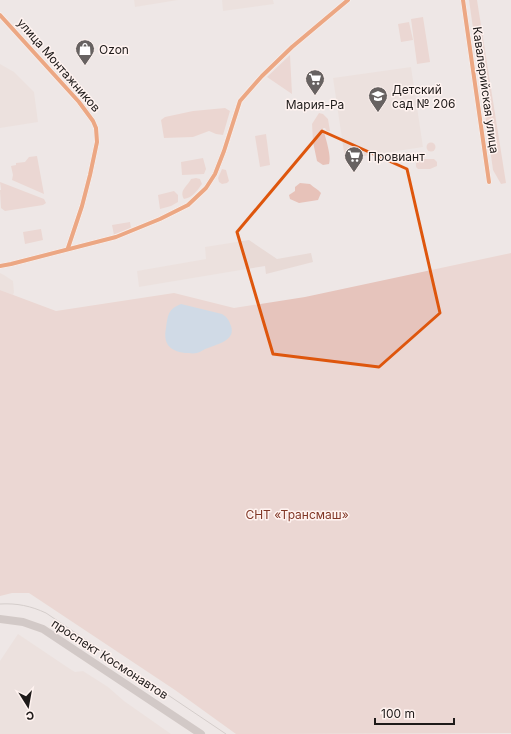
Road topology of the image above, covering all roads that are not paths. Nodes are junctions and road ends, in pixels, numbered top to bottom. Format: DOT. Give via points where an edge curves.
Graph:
graph roads {
  1 [pos="348,0"];
  2 [pos="463,0"];
  3 [pos="0,15"];
  4 [pos="489,182"];
  5 [pos="68,248"];
  6 [pos="0,266"];
  7 [pos="0,619"];
  8 [pos="201,734"];
  1 -- 5 [label="street" via="266,71 240,101 215,174 206,188 188,205 116,237"];
  2 -- 4 [label="street, Кавалерийская улица"];
  3 -- 5 [label="street, улица Монтажников" via="79,102 96,128 97,142 90,175"];
  5 -- 6 [label="street"];
  7 -- 8 [label="main road, проспект Космонавтов" via="23,622 43,630"];
}
